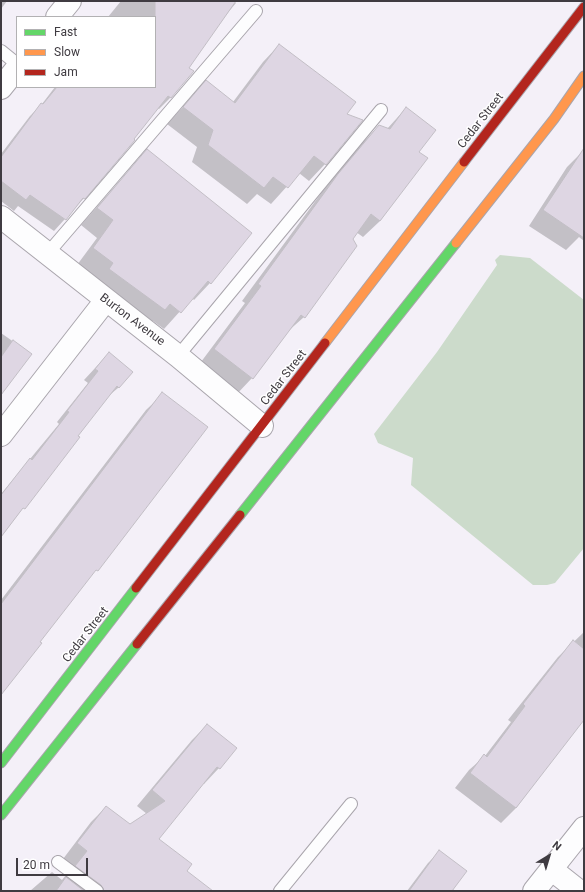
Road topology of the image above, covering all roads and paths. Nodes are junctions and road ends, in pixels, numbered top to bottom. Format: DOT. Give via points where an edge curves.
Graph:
graph roads {
  1 [pos="70,1"];
  2 [pos="584,7"];
  3 [pos="256,11"];
  4 [pos="58,16"];
  5 [pos="1,51"];
  6 [pos="16,63"];
  7 [pos="16,69"];
  8 [pos="584,76"];
  9 [pos="1,88"];
  10 [pos="381,110"];
  11 [pos="1,217"];
  12 [pos="48,254"];
  13 [pos="106,300"];
  14 [pos="178,356"];
  15 [pos="262,426"];
  16 [pos="1,435"];
  17 [pos="1,763"];
  18 [pos="351,804"];
  19 [pos="1,815"];
  20 [pos="584,828"];
  21 [pos="58,862"];
  22 [pos="552,869"];
  23 [pos="97,891"];
  24 [pos="280,891"];
  25 [pos="534,891"];
  26 [pos="579,891"];
  1 -- 4 [label="street"];
  2 -- 15 [label="main road, Cedar Street"];
  3 -- 12 [label="lane"];
  5 -- 6 [label="lane"];
  7 -- 9 [label="street"];
  8 -- 19 [label="main road" via="554,119"];
  10 -- 14 [label="lane"];
  11 -- 12 [label="street, Burton Avenue"];
  12 -- 13 [label="street, Burton Avenue"];
  13 -- 14 [label="street, Burton Avenue"];
  13 -- 16 [label="street"];
  14 -- 15 [label="street, Burton Avenue"];
  15 -- 17 [label="main road, Cedar Street"];
  18 -- 24 [label="lane"];
  20 -- 22 [label="street"];
  21 -- 23 [label="lane"];
  22 -- 25 [label="street"];
  22 -- 26 [label="street"];
}
